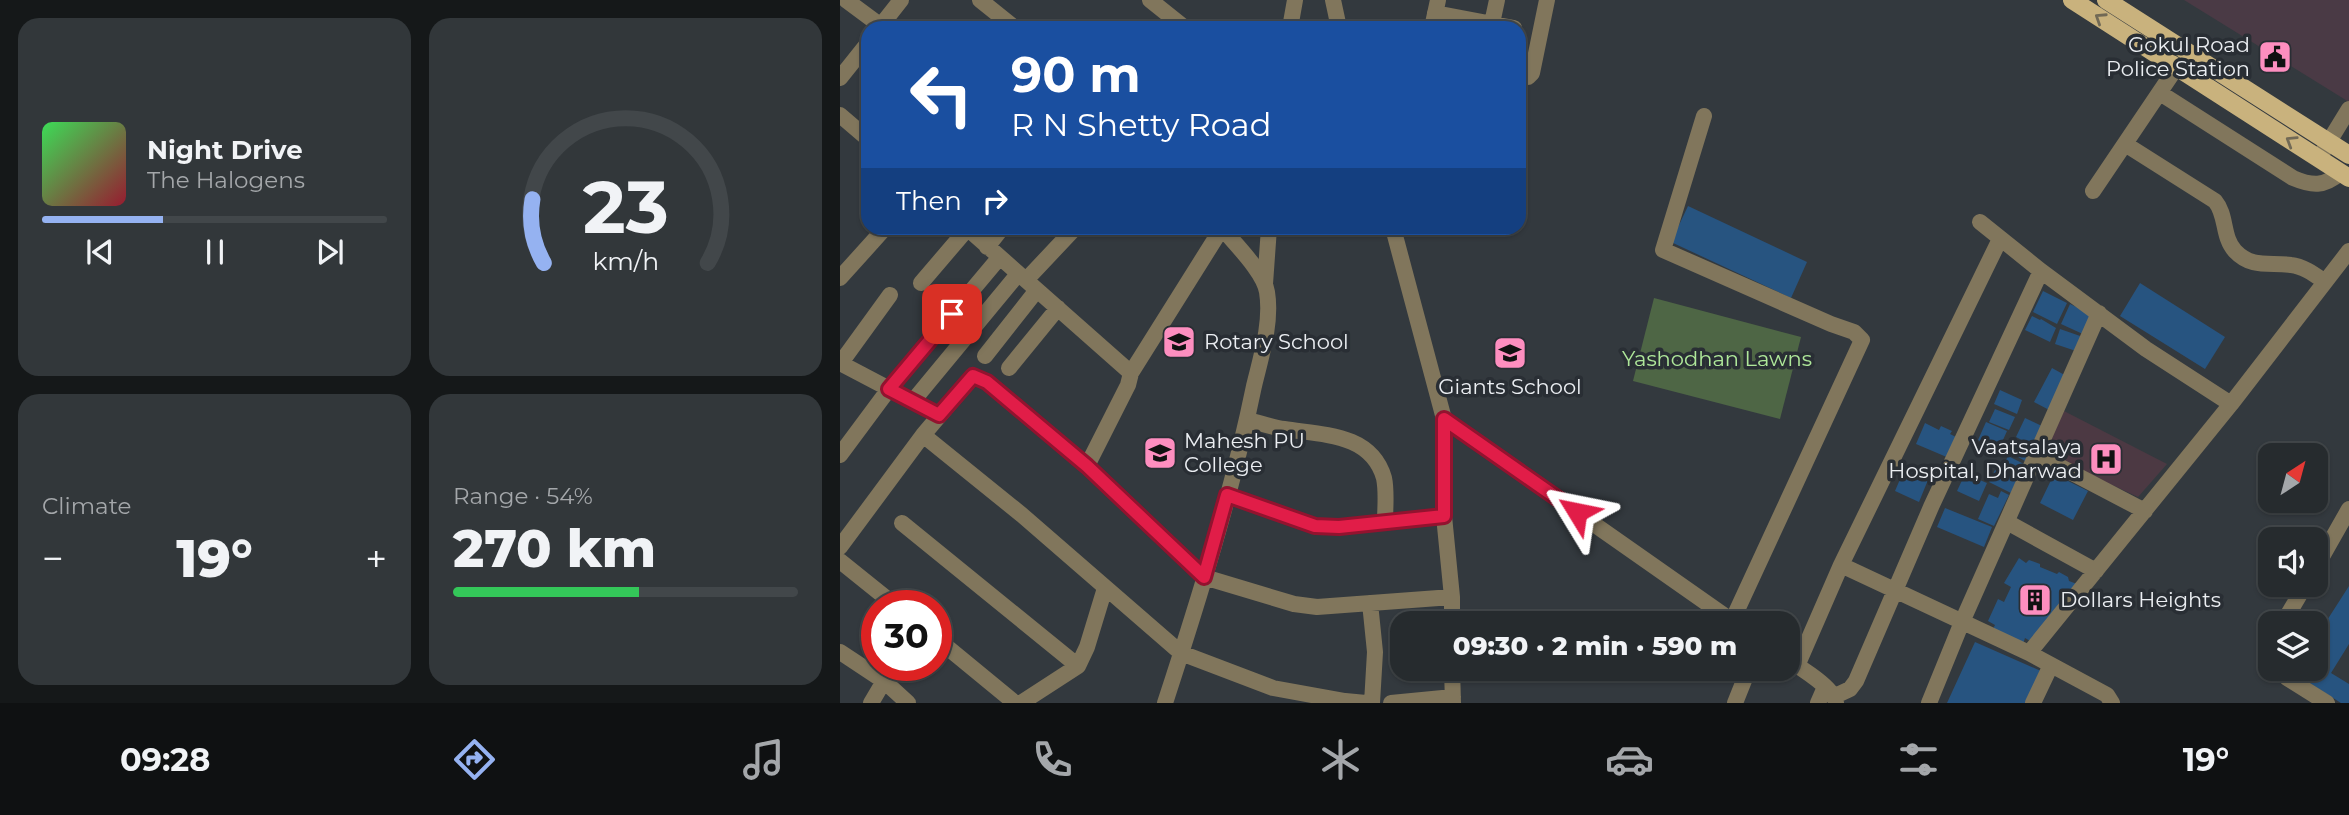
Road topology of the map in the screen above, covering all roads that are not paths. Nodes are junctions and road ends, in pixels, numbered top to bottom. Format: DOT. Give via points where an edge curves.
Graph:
graph roads {
  1 [pos="846,0"];
  2 [pos="901,0"];
  3 [pos="980,0"];
  4 [pos="1150,0"];
  5 [pos="1295,0"];
  6 [pos="1333,0"];
  7 [pos="1497,0"];
  8 [pos="1547,0"];
  9 [pos="2072,0"];
  10 [pos="2106,0"];
  11 [pos="1435,14"];
  12 [pos="872,21"];
  13 [pos="885,21"];
  14 [pos="1006,21"];
  15 [pos="1176,21"];
  16 [pos="1291,21"];
  17 [pos="1338,21"];
  18 [pos="1468,21"];
  19 [pos="1493,21"];
  20 [pos="1526,30"];
  21 [pos="1540,33"];
  22 [pos="861,52"];
  23 [pos="2176,68"];
  24 [pos="841,76"];
  25 [pos="1526,77"];
  26 [pos="2160,93"];
  27 [pos="2349,109"];
  28 [pos="840,115"];
  29 [pos="1704,116"];
  30 [pos="861,133"];
  31 [pos="2329,142"];
  32 [pos="2125,144"];
  33 [pos="2349,155"];
  34 [pos="2319,158"];
  35 [pos="2345,175"];
  36 [pos="2093,191"];
  37 [pos="1980,222"];
  38 [pos="878,235"];
  39 [pos="961,235"];
  40 [pos="974,235"];
  41 [pos="999,235"];
  42 [pos="1069,235"];
  43 [pos="1220,235"];
  44 [pos="1229,235"];
  45 [pos="1269,235"];
  46 [pos="1395,235"];
  47 [pos="2000,239"];
  48 [pos="2349,251"];
  49 [pos="993,253"];
  50 [pos="2041,271"];
  51 [pos="840,278"];
  52 [pos="1027,281"];
  53 [pos="2325,282"];
  54 [pos="921,283"];
  55 [pos="1265,285"];
  56 [pos="890,295"];
  57 [pos="1058,308"];
  58 [pos="2099,313"];
  59 [pos="985,356"];
  60 [pos="840,363"];
  61 [pos="1009,368"];
  62 [pos="1131,373"];
  63 [pos="889,389"];
  64 [pos="913,401"];
  65 [pos="2231,404"];
  66 [pos="939,415"];
  67 [pos="1444,419"];
  68 [pos="1247,420"];
  69 [pos="923,435"];
  70 [pos="840,455"];
  71 [pos="2038,455"];
  72 [pos="1087,466"];
  73 [pos="1227,495"];
  74 [pos="2349,509"];
  75 [pos="2145,511"];
  76 [pos="1444,516"];
  77 [pos="1385,522"];
  78 [pos="2007,522"];
  79 [pos="902,523"];
  80 [pos="2328,546"];
  81 [pos="840,547"];
  82 [pos="840,561"];
  83 [pos="1841,565"];
  84 [pos="2096,571"];
  85 [pos="1204,577"];
  86 [pos="1105,588"];
  87 [pos="876,590"];
  88 [pos="1895,592"];
  89 [pos="1452,597"];
  90 [pos="1370,603"];
  91 [pos="1452,611"];
  92 [pos="1718,611"];
  93 [pos="1739,611"];
  94 [pos="1962,622"];
  95 [pos="1800,647"];
  96 [pos="952,651"];
  97 [pos="840,652"];
  98 [pos="1181,653"];
  99 [pos="2029,653"];
  100 [pos="2051,664"];
  101 [pos="861,666"];
  102 [pos="1078,666"];
  103 [pos="1800,669"];
  104 [pos="884,681"];
  105 [pos="1452,681"];
  106 [pos="1744,681"];
  107 [pos="2292,681"];
  108 [pos="1270,695"];
  109 [pos="1832,695"];
  110 [pos="1453,700"];
  111 [pos="871,703"];
  112 [pos="908,703"];
  113 [pos="1015,703"];
  114 [pos="1021,703"];
  115 [pos="1165,703"];
  116 [pos="1366,703"];
  117 [pos="1372,703"];
  118 [pos="1391,703"];
  119 [pos="1735,703"];
  120 [pos="1818,703"];
  121 [pos="1929,703"];
  122 [pos="2033,703"];
  123 [pos="2112,703"];
  124 [pos="2327,703"];
  1 -- 12 [label="street"];
  2 -- 13 [label="street"];
  3 -- 14 [label="street"];
  4 -- 15 [label="street"];
  5 -- 16 [label="street"];
  6 -- 17 [label="street"];
  7 -- 19 [label="street"];
  8 -- 21 [label="street"];
  23 -- 9 [label="main road, one-way"];
  10 -- 31 [label="main road"];
  11 -- 18 [label="street"];
  20 -- 21 [label="street"];
  21 -- 25 [label="street" via="1532,73"];
  22 -- 24 [label="street"];
  23 -- 26 [label="street"];
  34 -- 23 [label="main road, one-way"];
  26 -- 32 [label="street"];
  26 -- 35 [label="street" via="2306,184 2319,186"];
  27 -- 31 [label="street"];
  28 -- 30 [label="street"];
  29 -- 93 [label="street" via="1663,250 1854,332 1862,340"];
  31 -- 33 [label="main road"];
  31 -- 34 [label="street"];
  32 -- 36 [label="street"];
  32 -- 53 [label="street" via="2215,201 2237,253 2253,264 2293,265"];
  34 -- 35 [label="main road"];
  37 -- 47 [label="street"];
  38 -- 51 [label="street"];
  39 -- 54 [label="street"];
  40 -- 49 [label="street"];
  41 -- 49 [label="street"];
  42 -- 52 [label="street"];
  43 -- 62 [label="street"];
  44 -- 55 [label="street"];
  45 -- 55 [label="street"];
  46 -- 67 [label="street"];
  47 -- 50 [label="street"];
  47 -- 83 [label="street"];
  48 -- 53 [label="street"];
  49 -- 52 [label="street"];
  49 -- 63 [label="street"];
  50 -- 58 [label="street"];
  50 -- 88 [label="street"];
  52 -- 57 [label="street"];
  52 -- 59 [label="street"];
  52 -- 64 [label="street"];
  53 -- 65 [label="street"];
  55 -- 68 [label="street" via="1269,309"];
  56 -- 60 [label="street"];
  57 -- 61 [label="street"];
  57 -- 62 [label="street"];
  58 -- 65 [label="street"];
  58 -- 71 [label="street"];
  60 -- 63 [label="street"];
  62 -- 72 [label="street"];
  63 -- 64 [label="street"];
  63 -- 70 [label="street"];
  64 -- 66 [label="street"];
  65 -- 75 [label="street"];
  66 -- 69 [label="street"];
  66 -- 72 [label="street" via="968,379 979,377"];
  67 -- 76 [label="street"];
  67 -- 92 [label="street"];
  68 -- 73 [label="street"];
  68 -- 77 [label="street" via="1343,437 1362,446 1384,478"];
  69 -- 81 [label="street"];
  69 -- 86 [label="street"];
  71 -- 75 [label="street"];
  71 -- 78 [label="street"];
  72 -- 85 [label="street"];
  73 -- 77 [label="street" via="1315,526"];
  73 -- 85 [label="street"];
  74 -- 80 [label="street"];
  75 -- 84 [label="street"];
  76 -- 77 [label="street"];
  76 -- 89 [label="street"];
  78 -- 84 [label="street"];
  78 -- 94 [label="street"];
  79 -- 102 [label="street"];
  82 -- 87 [label="street"];
  83 -- 88 [label="street"];
  83 -- 95 [label="street"];
  84 -- 99 [label="street"];
  85 -- 90 [label="street" via="1294,604"];
  85 -- 98 [label="street"];
  86 -- 98 [label="street"];
  86 -- 102 [label="street"];
  88 -- 94 [label="street"];
  88 -- 109 [label="street" via="1856,681 1850,689"];
  89 -- 90 [label="street"];
  89 -- 91 [label="street"];
  90 -- 117 [label="street" via="1375,653"];
  94 -- 99 [label="street"];
  94 -- 121 [label="street"];
  96 -- 113 [label="street"];
  97 -- 101 [label="street"];
  98 -- 108 [label="street"];
  98 -- 115 [label="street"];
  99 -- 100 [label="street"];
  100 -- 122 [label="street"];
  100 -- 123 [label="street" via="2107,695"];
  102 -- 114 [label="street"];
  103 -- 109 [label="street"];
  104 -- 111 [label="street"];
  104 -- 112 [label="street"];
  105 -- 110 [label="street"];
  106 -- 119 [label="street"];
  107 -- 124 [label="street"];
  108 -- 116 [label="street"];
  109 -- 120 [label="street"];
  110 -- 118 [label="street"];
}
